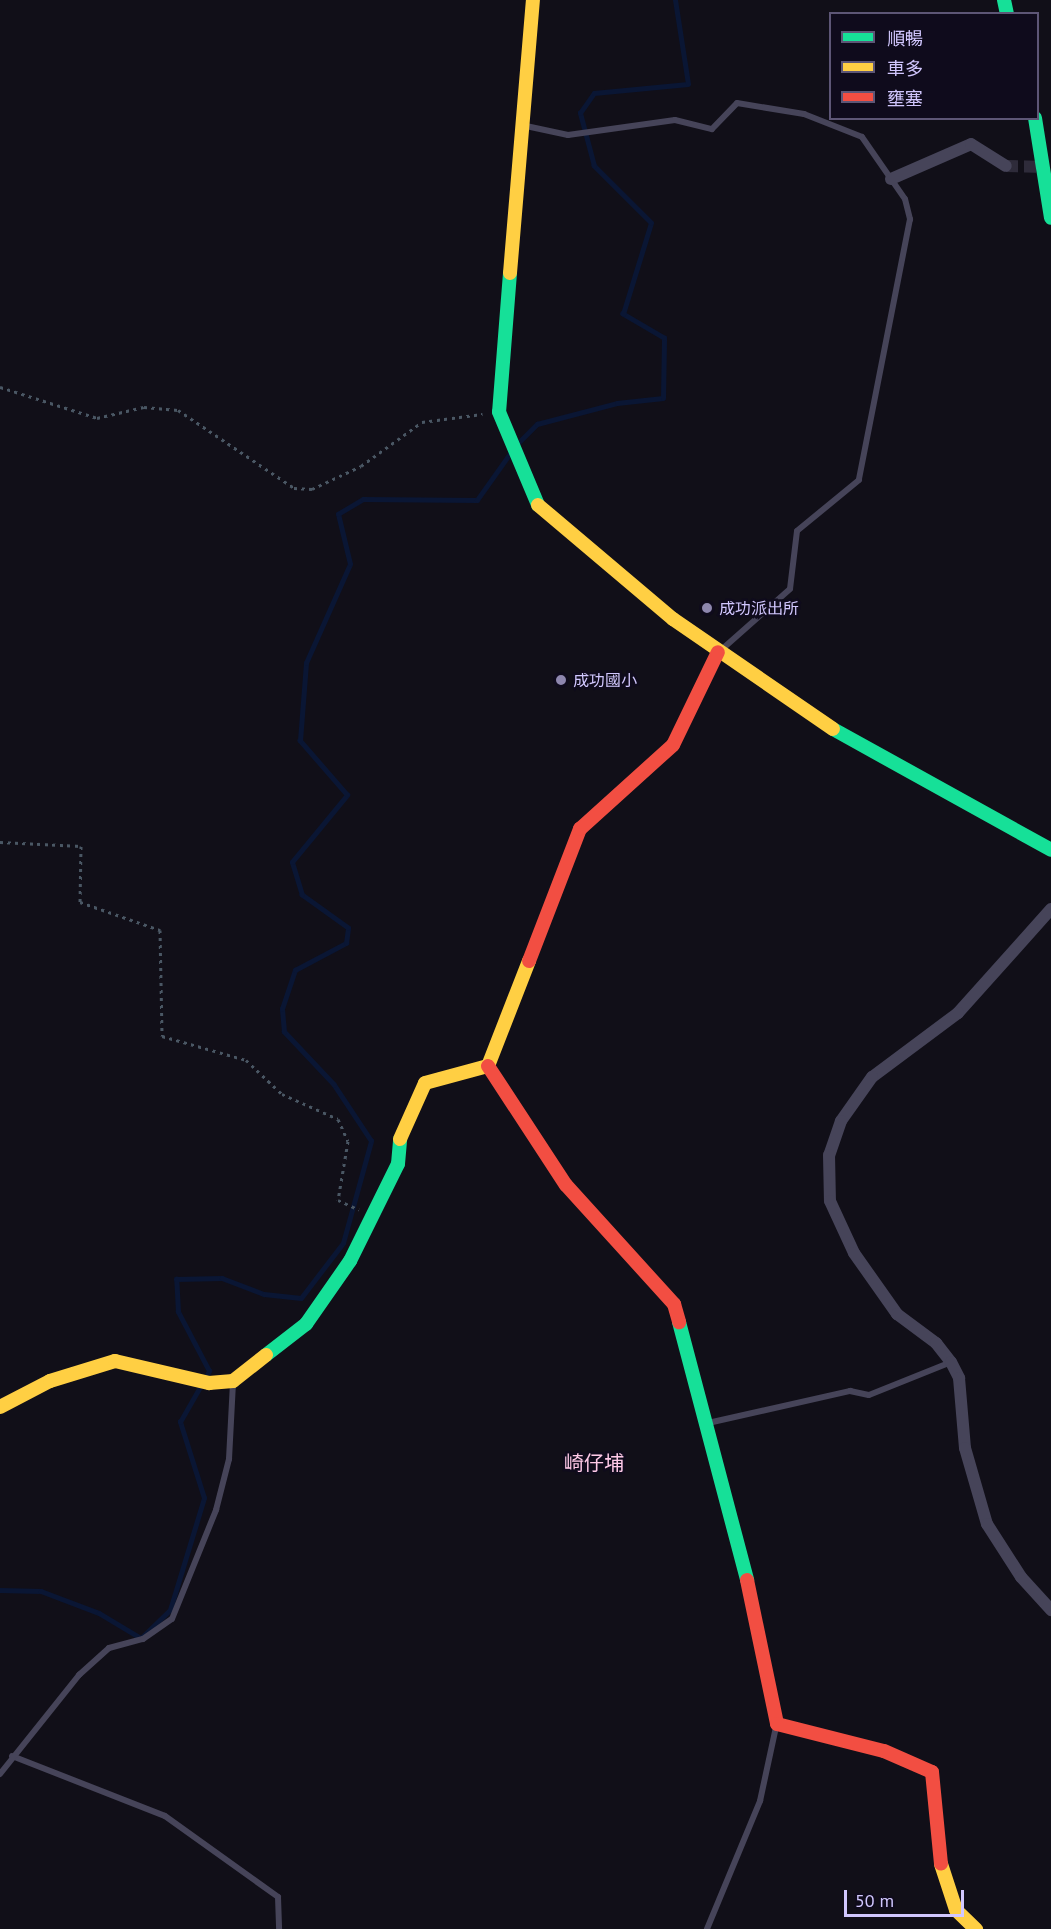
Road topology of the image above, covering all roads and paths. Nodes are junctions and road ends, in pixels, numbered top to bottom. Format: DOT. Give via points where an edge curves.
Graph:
graph roads {
  1 [pos="533,0"];
  2 [pos="1031,120"];
  3 [pos="1035,120"];
  4 [pos="522,125"];
  5 [pos="1006,165"];
  6 [pos="1043,175"];
  7 [pos="891,179"];
  8 [pos="1051,218"];
  9 [pos="0,387"];
  10 [pos="499,412"];
  11 [pos="718,652"];
  12 [pos="0,842"];
  13 [pos="1051,850"];
  14 [pos="1051,909"];
  15 [pos="488,1066"];
  16 [pos="369,1214"];
  17 [pos="951,1362"];
  18 [pos="233,1381"];
  19 [pos="0,1407"];
  20 [pos="707,1424"];
  21 [pos="1051,1610"];
  22 [pos="777,1724"];
  23 [pos="12,1756"];
  24 [pos="0,1774"];
  25 [pos="279,1929"];
  26 [pos="707,1929"];
  27 [pos="976,1929"];
  1 -- 4 [label="main road"];
  2 -- 6 [label="main road"];
  3 -- 6 [label="main road"];
  4 -- 7 [label="lane" via="568,135 675,120 712,129 737,103 804,114 862,137"];
  4 -- 10 [label="main road"];
  5 -- 7 [label="street" via="971,144"];
  6 -- 8 [label="main road"];
  7 -- 11 [label="lane" via="910,219 859,480 797,531 790,589 776,607"];
  9 -- 10 [label="path" via="81,416 97,418 144,407 178,410 294,488 312,489 361,466 422,422"];
  10 -- 11 [label="main road" via="513,455 540,510 627,585"];
  11 -- 13 [label="main road" via="829,727"];
  11 -- 15 [label="main road" via="673,746 580,829"];
  12 -- 16 [label="path" via="81,846 80,902 160,930 162,1036 246,1060 282,1094 338,1119 348,1141 338,1200"];
  14 -- 17 [label="street" via="958,1013 872,1077 841,1121 829,1155 830,1201 854,1253 897,1314 936,1342"];
  15 -- 16 [label="main road" via="425,1083 401,1134 398,1164"];
  15 -- 20 [label="main road" via="566,1185 674,1304"];
  16 -- 18 [label="main road" via="334,1290 272,1355"];
  17 -- 20 [label="lane" via="869,1395 850,1391"];
  17 -- 21 [label="street" via="959,1378 966,1448 987,1524 1021,1577"];
  18 -- 19 [label="main road" via="209,1383 115,1361 50,1381"];
  18 -- 23 [label="lane" via="229,1459 216,1510 172,1619 143,1639 109,1648 79,1675"];
  20 -- 22 [label="main road"];
  22 -- 26 [label="lane" via="760,1801"];
  22 -- 27 [label="main road" via="884,1751 932,1772 942,1879 956,1910"];
  23 -- 24 [label="lane"];
  23 -- 25 [label="lane" via="165,1816 278,1897"];
}
